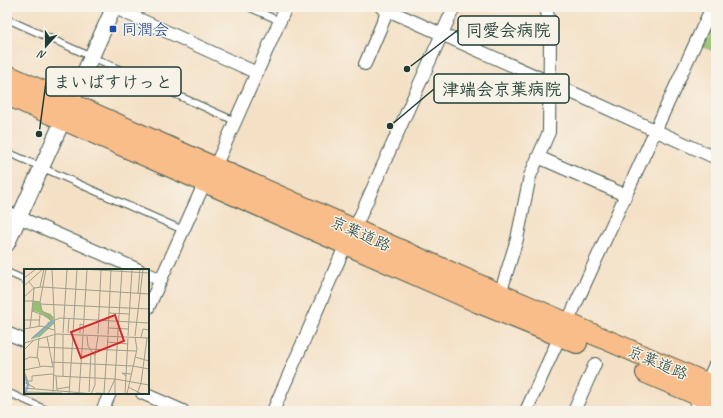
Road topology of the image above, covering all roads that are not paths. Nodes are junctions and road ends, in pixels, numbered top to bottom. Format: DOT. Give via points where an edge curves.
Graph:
graph roads {
  1 [pos="114,7"];
  2 [pos="248,7"];
  3 [pos="286,7"];
  4 [pos="454,7"];
  5 [pos="546,7"];
  6 [pos="712,7"];
  7 [pos="384,9"];
  8 [pos="7,19"];
  9 [pos="280,22"];
  10 [pos="442,34"];
  11 [pos="91,57"];
  12 [pos="365,64"];
  13 [pos="257,73"];
  14 [pos="7,75"];
  15 [pos="549,82"];
  16 [pos="7,95"];
  17 [pos="67,112"];
  18 [pos="235,122"];
  19 [pos="655,130"];
  20 [pos="7,152"];
  21 [pos="538,157"];
  22 [pos="716,158"];
  23 [pos="42,167"];
  24 [pos="210,174"];
  25 [pos="625,195"];
  26 [pos="13,214"];
  27 [pos="183,230"];
  28 [pos="350,237"];
  29 [pos="7,244"];
  30 [pos="137,269"];
  31 [pos="7,272"];
  32 [pos="149,274"];
  33 [pos="24,280"];
  34 [pos="161,280"];
  35 [pos="500,294"];
  36 [pos="149,306"];
  37 [pos="564,330"];
  38 [pos="7,333"];
  39 [pos="24,341"];
  40 [pos="595,364"];
  41 [pos="716,366"];
  42 [pos="7,392"];
  43 [pos="110,394"];
  44 [pos="144,394"];
  45 [pos="708,396"];
  46 [pos="164,407"];
  47 [pos="50,411"];
  48 [pos="102,411"];
  49 [pos="183,411"];
  50 [pos="272,411"];
  51 [pos="526,411"];
  52 [pos="574,411"];
  1 -- 11 [label="street"];
  1 -- 13 [label="street"];
  2 -- 9 [label="lane"];
  3 -- 9 [label="street"];
  4 -- 10 [label="street"];
  5 -- 15 [label="street" via="550,41"];
  6 -- 19 [label="street"];
  7 -- 10 [label="street"];
  7 -- 12 [label="street"];
  8 -- 11 [label="lane"];
  9 -- 13 [label="street"];
  10 -- 15 [label="street"];
  10 -- 28 [label="street"];
  11 -- 17 [label="street"];
  11 -- 18 [label="lane"];
  13 -- 18 [label="street"];
  14 -- 17 [label="highway, 京葉道路"];
  15 -- 19 [label="street"];
  15 -- 21 [label="street" via="549,132"];
  16 -- 17 [label="highway, 京葉道路"];
  17 -- 23 [label="street"];
  17 -- 24 [label="highway, 京葉道路"];
  18 -- 24 [label="street"];
  19 -- 22 [label="street"];
  19 -- 25 [label="street"];
  20 -- 23 [label="lane"];
  21 -- 25 [label="street"];
  21 -- 35 [label="street" via="530,176 517,239"];
  23 -- 26 [label="street"];
  23 -- 27 [label="lane"];
  24 -- 27 [label="street"];
  24 -- 28 [label="highway, 京葉道路"];
  25 -- 37 [label="street"];
  26 -- 29 [label="street"];
  26 -- 30 [label="street"];
  27 -- 34 [label="street"];
  28 -- 35 [label="highway, 京葉道路"];
  28 -- 37 [label="highway, 京葉道路" via="479,304"];
  28 -- 50 [label="street"];
  31 -- 33 [label="lane"];
  32 -- 34 [label="street"];
  34 -- 36 [label="street"];
  35 -- 37 [label="highway, 京葉道路"];
  37 -- 45 [label="highway, 京葉道路"];
  37 -- 51 [label="street"];
  38 -- 39 [label="street"];
  40 -- 52 [label="street"];
  41 -- 45 [label="street"];
  42 -- 47 [label="lane"];
  43 -- 48 [label="street"];
  44 -- 46 [label="street"];
  46 -- 49 [label="street"];
}
